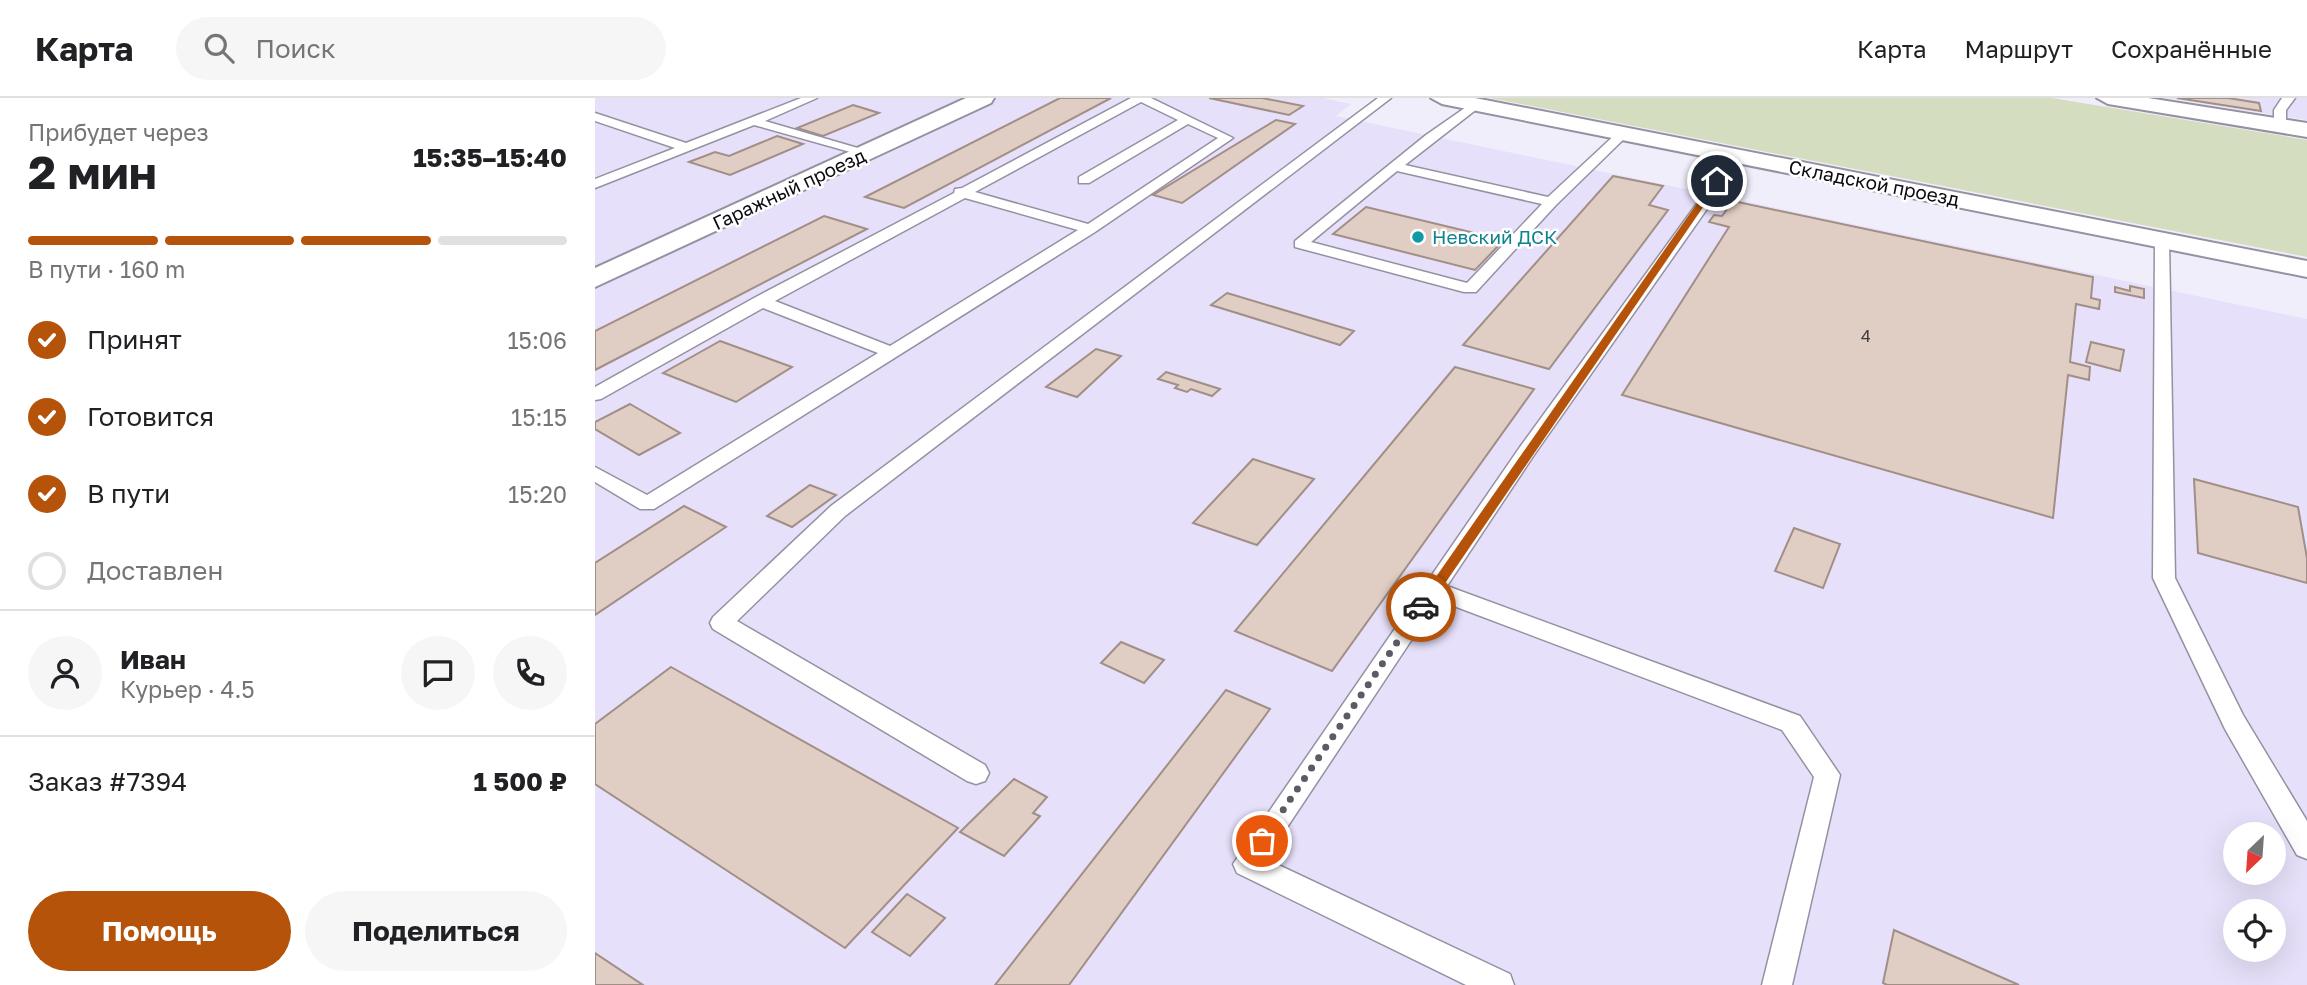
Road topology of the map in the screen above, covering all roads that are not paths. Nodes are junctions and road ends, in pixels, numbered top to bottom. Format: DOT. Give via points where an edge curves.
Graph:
graph roads {
  1 [pos="811,98"];
  2 [pos="982,98"];
  3 [pos="1141,98"];
  4 [pos="1385,98"];
  5 [pos="1442,98"];
  6 [pos="2108,98"];
  7 [pos="2289,98"];
  8 [pos="1476,105"];
  9 [pos="595,117"];
  10 [pos="1188,119"];
  11 [pos="753,121"];
  12 [pos="2280,125"];
  13 [pos="2307,130"];
  14 [pos="1623,134"];
  15 [pos="688,148"];
  16 [pos="863,154"];
  17 [pos="1733,156"];
  18 [pos="1396,167"];
  19 [pos="1084,180"];
  20 [pos="595,184"];
  21 [pos="960,192"];
  22 [pos="1551,202"];
  23 [pos="1090,229"];
  24 [pos="2162,240"];
  25 [pos="2307,269"];
  26 [pos="595,279"];
  27 [pos="760,301"];
  28 [pos="891,352"];
  29 [pos="595,395"];
  30 [pos="595,473"];
  31 [pos="1433,590"];
  32 [pos="976,773"];
  33 [pos="2307,846"];
  34 [pos="1499,985"];
  35 [pos="1777,985"];
  1 -- 11 [label="lane"];
  2 -- 16 [label="street, Гаражный проезд"];
  3 -- 10 [label="lane"];
  3 -- 21 [label="lane"];
  4 -- 32 [label="lane" via="838,511 721,623"];
  5 -- 8 [label="street, Складской проезд"];
  6 -- 12 [label="street"];
  7 -- 12 [label="lane" via="2279,114"];
  8 -- 14 [label="street, Складской проезд"];
  8 -- 18 [label="lane"];
  9 -- 15 [label="lane"];
  10 -- 19 [label="lane"];
  10 -- 23 [label="lane" via="1227,138"];
  11 -- 15 [label="lane"];
  11 -- 16 [label="lane"];
  12 -- 13 [label="street"];
  14 -- 17 [label="street, Складской проезд"];
  14 -- 22 [label="lane"];
  15 -- 20 [label="lane"];
  16 -- 26 [label="street, Гаражный проезд"];
  17 -- 24 [label="street, Складской проезд"];
  17 -- 31 [label="lane"];
  18 -- 22 [label="lane"];
  18 -- 22 [label="lane" via="1300,244 1470,289"];
  21 -- 23 [label="lane"];
  21 -- 27 [label="lane"];
  23 -- 28 [label="lane"];
  24 -- 25 [label="street, Складской проезд"];
  24 -- 33 [label="lane" via="2164,578 2234,722"];
  27 -- 28 [label="lane"];
  27 -- 29 [label="lane"];
  28 -- 30 [label="lane" via="646,504"];
  31 -- 34 [label="lane" via="1247,864"];
  31 -- 35 [label="lane" via="1791,723 1827,775"];
}
